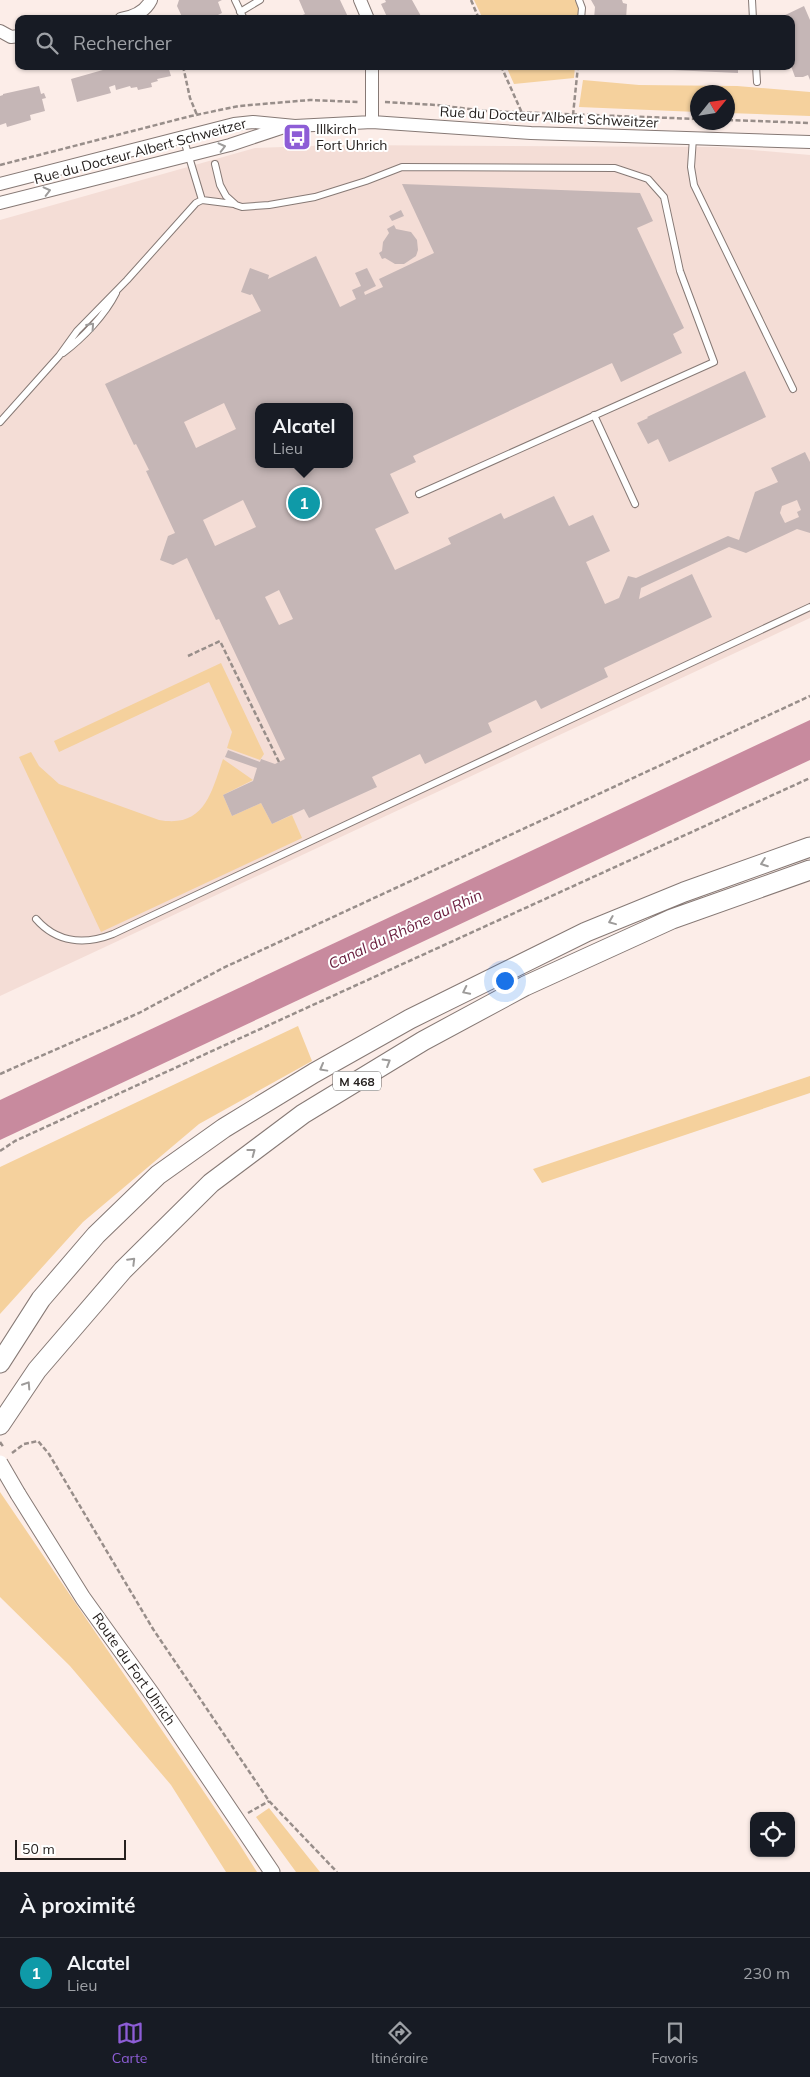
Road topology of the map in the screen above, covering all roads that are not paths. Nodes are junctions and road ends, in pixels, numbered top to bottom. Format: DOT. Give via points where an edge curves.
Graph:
graph roads {
  1 [pos="151,0"];
  2 [pos="234,0"];
  3 [pos="260,0"];
  4 [pos="360,0"];
  5 [pos="579,0"];
  6 [pos="752,0"];
  7 [pos="240,12"];
  8 [pos="135,15"];
  9 [pos="242,15"];
  10 [pos="366,15"];
  11 [pos="581,15"];
  12 [pos="753,15"];
  13 [pos="0,31"];
  14 [pos="15,36"];
  15 [pos="372,70"];
  16 [pos="756,70"];
  17 [pos="757,82"];
  18 [pos="372,122"];
  19 [pos="288,126"];
  20 [pos="183,136"];
  21 [pos="693,138"];
  22 [pos="810,142"];
  23 [pos="189,155"];
  24 [pos="215,164"];
  25 [pos="0,184"];
  26 [pos="202,200"];
  27 [pos="0,203"];
  28 [pos="236,204"];
  29 [pos="793,389"];
  30 [pos="594,415"];
  31 [pos="0,422"];
  32 [pos="419,494"];
  33 [pos="634,504"];
  34 [pos="810,607"];
  35 [pos="810,846"];
  36 [pos="810,870"];
  37 [pos="36,919"];
  38 [pos="0,1363"];
  39 [pos="0,1425"];
  40 [pos="0,1463"];
  41 [pos="272,1872"];
  1 -- 8 [label="street"];
  2 -- 7 [label="lane"];
  3 -- 7 [label="lane"];
  4 -- 10 [label="street"];
  5 -- 11 [label="lane"];
  6 -- 12 [label="lane"];
  7 -- 9 [label="lane"];
  13 -- 14 [label="street"];
  15 -- 18 [label="street"];
  16 -- 17 [label="lane"];
  18 -- 19 [label="street, Rue du Docteur Albert Schweitzer"];
  18 -- 21 [label="street, Rue du Docteur Albert Schweitzer" via="531,133"];
  19 -- 20 [label="street, Rue du Docteur Albert Schweitzer" via="253,122"];
  23 -- 19 [label="street, Rue du Docteur Albert Schweitzer, one-way"];
  20 -- 23 [label="lane"];
  20 -- 25 [label="street, Rue du Docteur Albert Schweitzer"];
  21 -- 22 [label="street, Rue du Docteur Albert Schweitzer"];
  21 -- 29 [label="lane" via="691,167 694,185"];
  23 -- 26 [label="lane"];
  27 -- 23 [label="street, Rue du Docteur Albert Schweitzer, one-way"];
  24 -- 28 [label="lane" via="220,185"];
  26 -- 28 [label="lane"];
  26 -- 31 [label="lane" via="77,331"];
  28 -- 30 [label="lane" via="269,206 315,197 402,167 615,168 648,179 664,197 680,271 714,362"];
  30 -- 32 [label="lane"];
  30 -- 33 [label="lane"];
  34 -- 37 [label="lane" via="113,934 96,940 72,940 50,931"];
  35 -- 38 [label="main road, M 468, one-way" via="586,932 410,1019 224,1128 158,1174 96,1235 41,1299"];
  39 -- 36 [label="main road, M 468, one-way" via="36,1370 123,1270 211,1183 302,1114 422,1041 525,986 672,919"];
  40 -- 41 [label="street, Route du Fort Uhrich, bridge" via="84,1598"];
}
